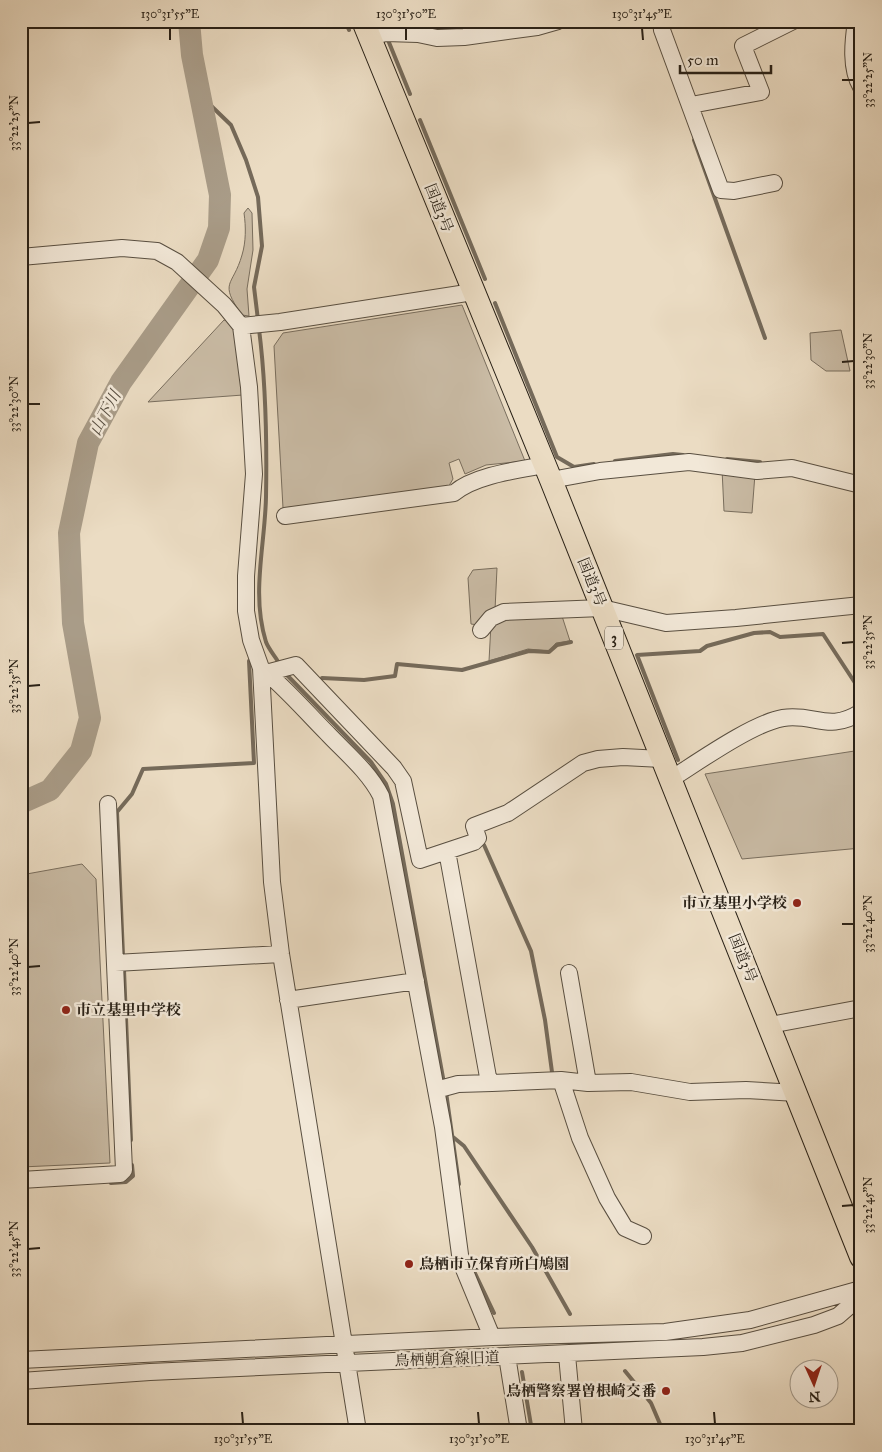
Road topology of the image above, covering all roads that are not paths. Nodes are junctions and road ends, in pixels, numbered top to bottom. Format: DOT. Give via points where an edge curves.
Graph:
graph roads {
  1 [pos="558,21"];
  2 [pos="661,21"];
  3 [pos="794,21"];
  4 [pos="856,21"];
  5 [pos="366,29"];
  6 [pos="861,86"];
  7 [pos="691,105"];
  8 [pos="774,183"];
  9 [pos="21,257"];
  10 [pos="473,292"];
  11 [pos="242,326"];
  12 [pos="548,472"];
  13 [pos="861,486"];
  14 [pos="285,516"];
  15 [pos="861,605"];
  16 [pos="602,608"];
  17 [pos="480,630"];
  18 [pos="264,671"];
  19 [pos="861,712"];
  20 [pos="662,759"];
  21 [pos="671,779"];
  22 [pos="108,804"];
  23 [pos="446,851"];
  24 [pos="280,954"];
  25 [pos="116,963"];
  26 [pos="569,973"];
  27 [pos="416,981"];
  28 [pos="288,1000"];
  29 [pos="861,1008"];
  30 [pos="770,1025"];
  31 [pos="561,1080"];
  32 [pos="492,1083"];
  33 [pos="588,1083"];
  34 [pos="436,1090"];
  35 [pos="797,1093"];
  36 [pos="21,1180"];
  37 [pos="643,1236"];
  38 [pos="861,1257"];
  39 [pos="861,1289"];
  40 [pos="861,1296"];
  41 [pos="492,1337"];
  42 [pos="344,1344"];
  43 [pos="567,1355"];
  44 [pos="507,1356"];
  45 [pos="21,1360"];
  46 [pos="347,1363"];
  47 [pos="21,1381"];
  48 [pos="358,1431"];
  49 [pos="519,1431"];
  50 [pos="574,1431"];
  1 -- 5 [label="street" via="464,37 437,38"];
  2 -- 7 [label="street"];
  3 -- 7 [label="street" via="743,46 761,92"];
  4 -- 6 [label="street" via="853,48 856,78"];
  5 -- 10 [label="highway, 国道3号 / 3"];
  7 -- 8 [label="street" via="721,190 734,191"];
  9 -- 11 [label="street" via="139,248 158,251 177,262"];
  10 -- 11 [label="street"];
  10 -- 12 [label="highway, 国道3号 / 3"];
  11 -- 18 [label="street" via="254,474 246,611 251,640"];
  12 -- 13 [label="street" via="600,471 689,462 757,471 792,468"];
  12 -- 14 [label="street" via="504,473 461,487 454,493"];
  12 -- 16 [label="highway, 国道3号 / 3"];
  15 -- 16 [label="street" via="666,623"];
  16 -- 17 [label="street" via="504,612 491,618"];
  16 -- 20 [label="highway, 国道3号 / 3"];
  18 -- 23 [label="street" via="296,665 394,768 402,781 420,860"];
  18 -- 24 [label="street" via="272,882"];
  18 -- 27 [label="street" via="375,785 385,816"];
  19 -- 21 [label="street" via="836,722 782,718 716,751"];
  20 -- 21 [label="highway, 国道3号 / 3"];
  20 -- 23 [label="street" via="624,757 583,763 508,813 474,826 478,838 474,842"];
  21 -- 30 [label="highway, 国道3号 / 3"];
  22 -- 25 [label="street"];
  23 -- 32 [label="street" via="488,1077"];
  24 -- 25 [label="street"];
  24 -- 28 [label="street"];
  25 -- 36 [label="street" via="124,1170 120,1174"];
  26 -- 33 [label="street"];
  27 -- 28 [label="street"];
  27 -- 34 [label="street"];
  28 -- 42 [label="street"];
  29 -- 30 [label="street"];
  30 -- 35 [label="highway, 国道3号 / 3"];
  31 -- 32 [label="street"];
  31 -- 33 [label="street"];
  31 -- 37 [label="street" via="580,1138 608,1198 625,1228"];
  32 -- 34 [label="street" via="458,1084"];
  33 -- 35 [label="street" via="631,1082 690,1092 746,1090"];
  34 -- 41 [label="street" via="461,1262"];
  35 -- 38 [label="highway, 国道3号 / 3"];
  39 -- 41 [label="street, 鳥栖朝倉線旧道" via="750,1320 665,1332"];
  40 -- 43 [label="street, 鳥栖朝倉線旧道" via="838,1316 742,1343 663,1351"];
  41 -- 42 [label="street, 鳥栖朝倉線旧道"];
  42 -- 45 [label="street, 鳥栖朝倉線旧道"];
  42 -- 46 [label="street"];
  43 -- 44 [label="street, 鳥栖朝倉線旧道"];
  43 -- 50 [label="street"];
  44 -- 46 [label="street, 鳥栖朝倉線旧道"];
  44 -- 49 [label="street"];
  46 -- 47 [label="street, 鳥栖朝倉線旧道"];
  46 -- 48 [label="street"];
}
